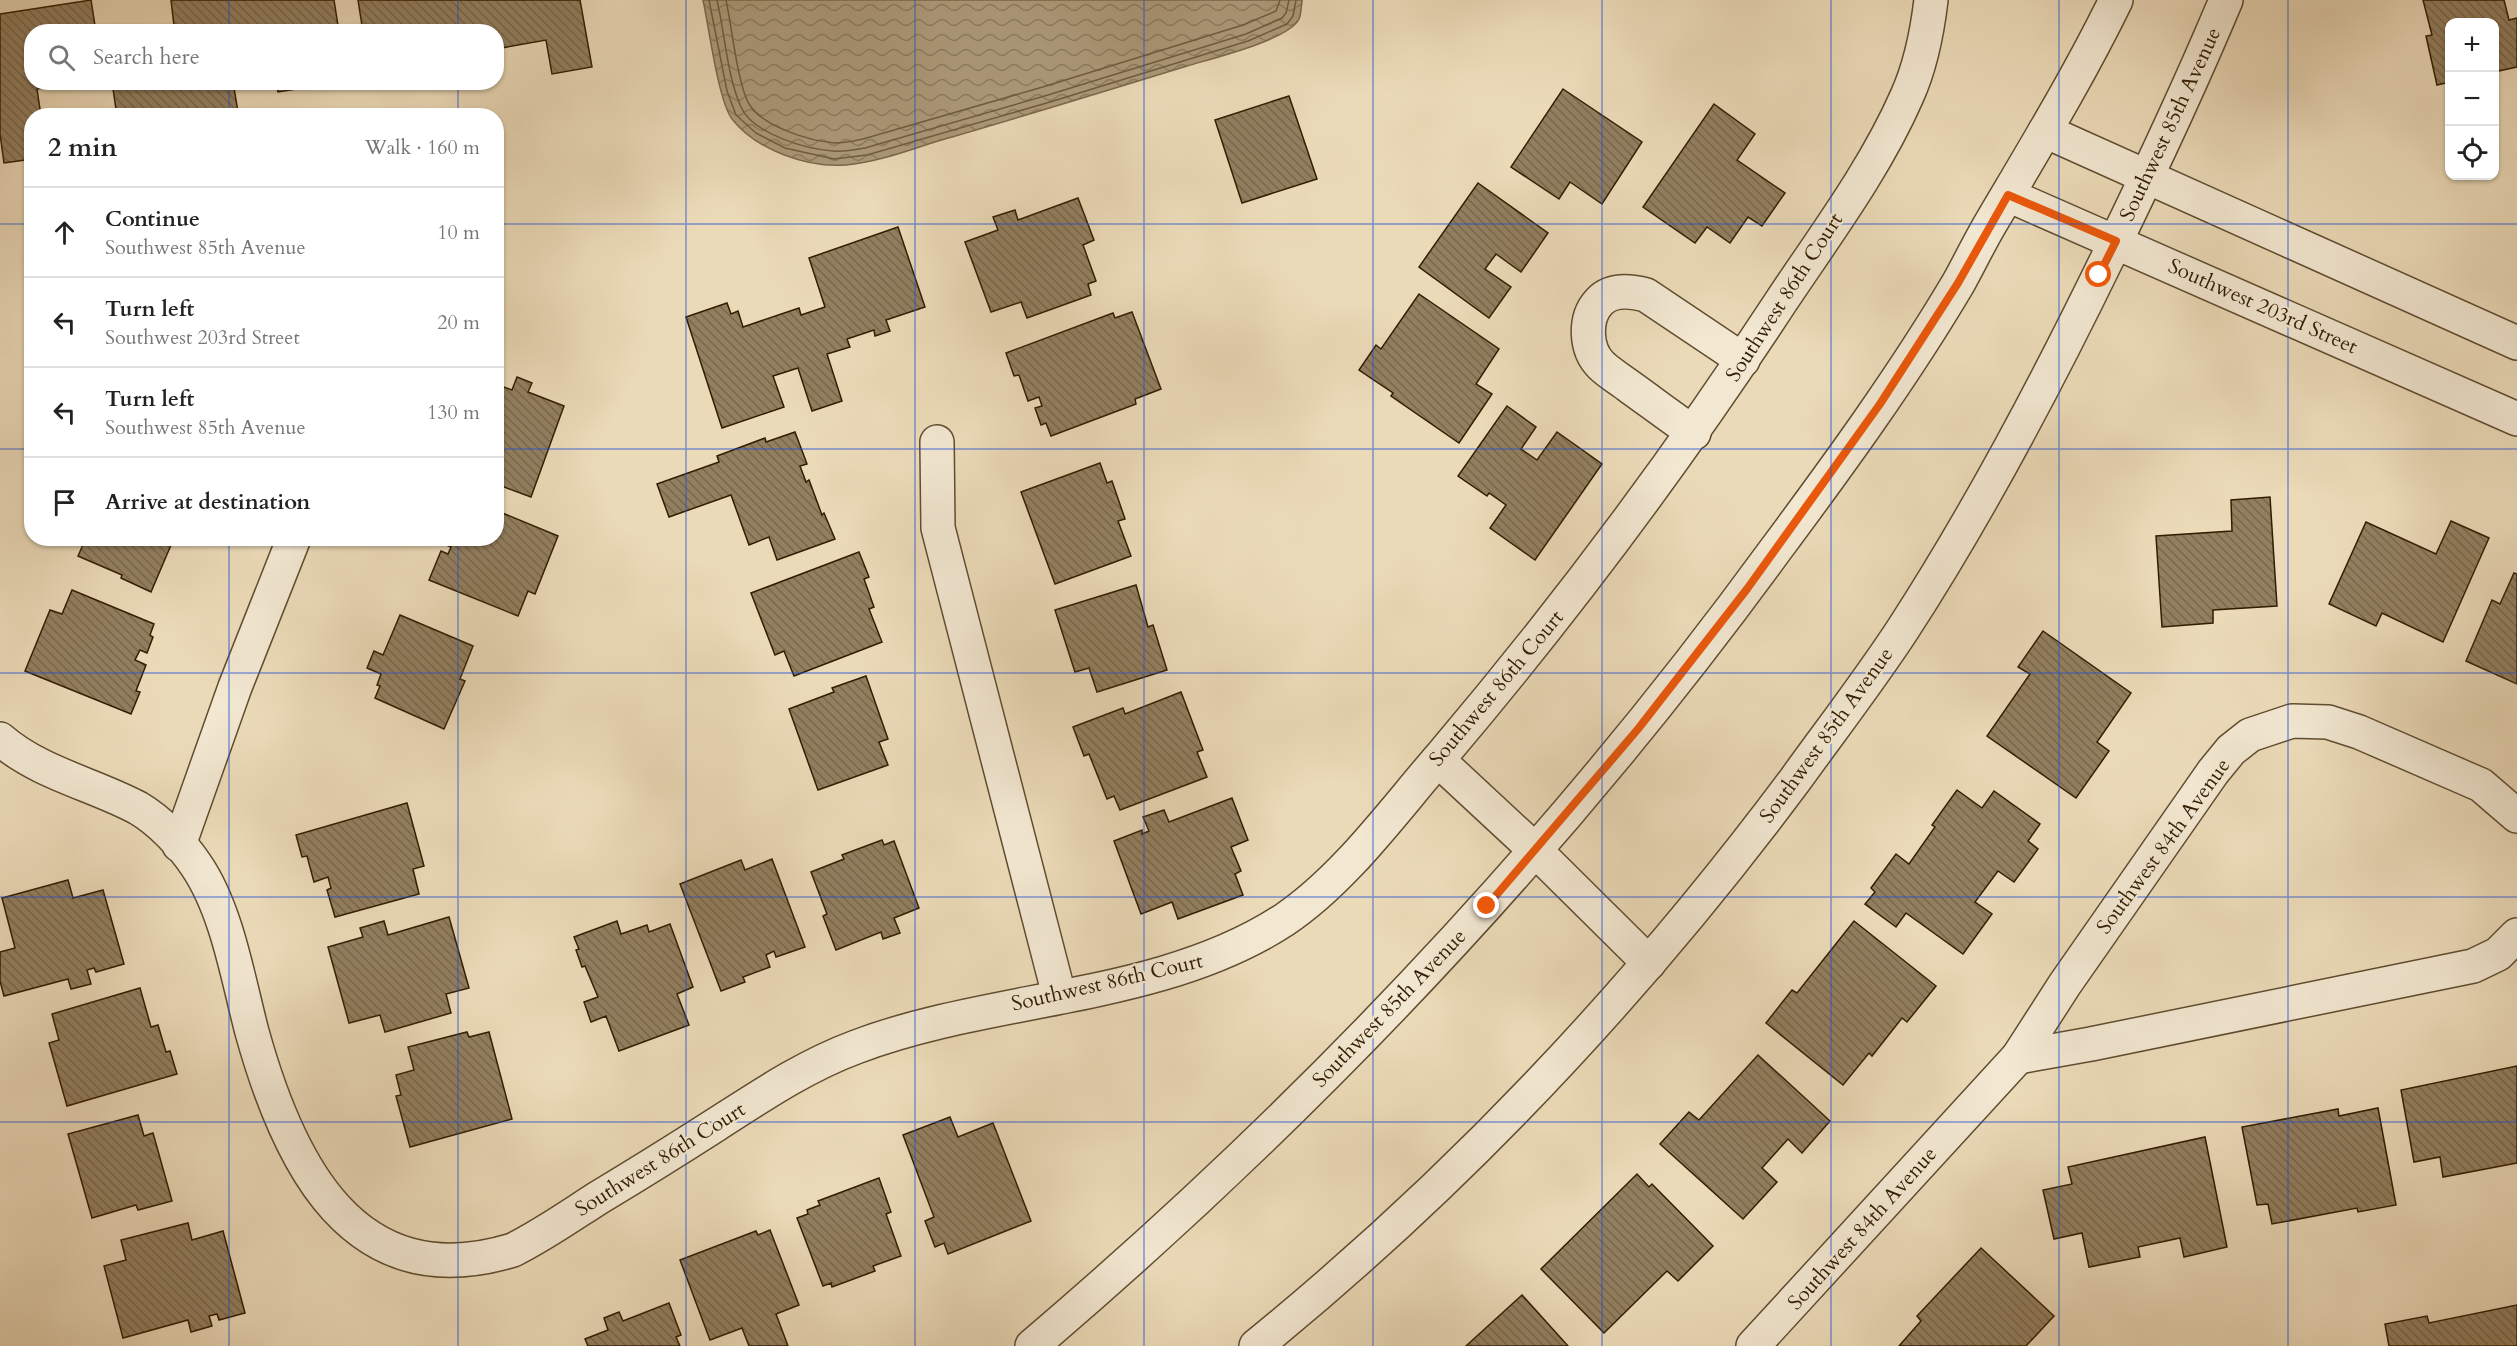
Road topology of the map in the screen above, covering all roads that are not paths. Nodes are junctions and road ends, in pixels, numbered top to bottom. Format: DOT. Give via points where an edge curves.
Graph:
graph roads {
  1 [pos="1931,0"];
  2 [pos="2116,0"];
  3 [pos="2226,0"];
  4 [pos="2045,131"];
  5 [pos="2148,176"];
  6 [pos="2008,195"];
  7 [pos="2116,241"];
  8 [pos="2517,343"];
  9 [pos="1743,360"];
  10 [pos="2517,419"];
  11 [pos="1694,433"];
  12 [pos="937,442"];
  13 [pos="291,546"];
  14 [pos="0,739"];
  15 [pos="1438,759"];
  16 [pos="2517,816"];
  17 [pos="179,844"];
  18 [pos="1536,851"];
  19 [pos="2517,936"];
  20 [pos="1649,963"];
  21 [pos="1059,995"];
  22 [pos="2018,1057"];
  23 [pos="1759,1344"];
  24 [pos="1032,1346"];
  25 [pos="1256,1346"];
  1 -- 9 [label="street, Southwest 86th Court" via="1928,32 1905,100 1842,210"];
  2 -- 4 [label="street, Southwest 85th Avenue"];
  3 -- 5 [label="street, Southwest 85th Avenue"];
  4 -- 5 [label="street"];
  4 -- 6 [label="street, Southwest 85th Avenue"];
  5 -- 7 [label="street, Southwest 85th Avenue"];
  5 -- 8 [label="street"];
  6 -- 7 [label="street, Southwest 203rd Street"];
  6 -- 18 [label="street, Southwest 85th Avenue" via="1918,346 1817,493 1681,675"];
  7 -- 10 [label="street, Southwest 203rd Street"];
  7 -- 20 [label="street, Southwest 85th Avenue" via="2065,346 1996,472 1903,628 1744,848"];
  9 -- 11 [label="street, Southwest 86th Court"];
  9 -- 11 [label="street" via="1646,295 1633,291 1615,293 1593,309 1588,330 1590,346 1600,364"];
  11 -- 15 [label="street, Southwest 86th Court" via="1541,636"];
  12 -- 21 [label="street" via="938,528"];
  13 -- 17 [label="street"];
  14 -- 17 [label="street, Southwest 86th Court" via="39,765 140,809"];
  15 -- 18 [label="street"];
  15 -- 21 [label="street, Southwest 86th Court" via="1381,828 1310,901 1284,920 1189,966"];
  16 -- 22 [label="street, Southwest 84th Avenue" via="2481,785 2328,722 2292,721 2250,735 2213,772"];
  17 -- 21 [label="street, Southwest 86th Court" via="211,891 253,1036 291,1142 328,1200 352,1224 380,1244 405,1255 458,1260 513,1250 773,1087 832,1056 894,1033"];
  18 -- 20 [label="street"];
  18 -- 24 [label="street, Southwest 85th Avenue" via="1412,987 1292,1108 1164,1230"];
  19 -- 22 [label="street" via="2498,954 2464,968"];
  20 -- 25 [label="street, Southwest 85th Avenue" via="1569,1053 1439,1184"];
  22 -- 23 [label="street, Southwest 84th Avenue"];
}
